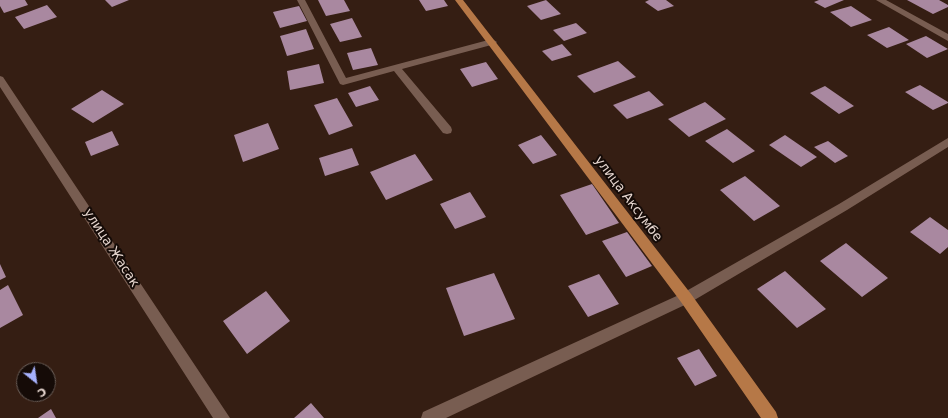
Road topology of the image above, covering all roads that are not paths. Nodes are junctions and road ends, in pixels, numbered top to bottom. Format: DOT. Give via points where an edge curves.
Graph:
graph roads {
  1 [pos="301,0"];
  2 [pos="459,0"];
  3 [pos="880,0"];
  4 [pos="948,38"];
  5 [pos="492,42"];
  6 [pos="396,68"];
  7 [pos="1,81"];
  8 [pos="447,130"];
  9 [pos="948,142"];
  10 [pos="686,298"];
  11 [pos="222,418"];
  12 [pos="429,418"];
  13 [pos="770,418"];
  1 -- 6 [label="street" via="343,82"];
  2 -- 5 [label="main road, улица Аксумбе"];
  3 -- 4 [label="street"];
  5 -- 6 [label="street"];
  5 -- 10 [label="main road, улица Аксумбе"];
  6 -- 8 [label="street"];
  7 -- 11 [label="street, улица Жасак"];
  9 -- 10 [label="street" via="843,207"];
  10 -- 12 [label="street"];
  10 -- 13 [label="main road, улица Аксумбе"];
}
